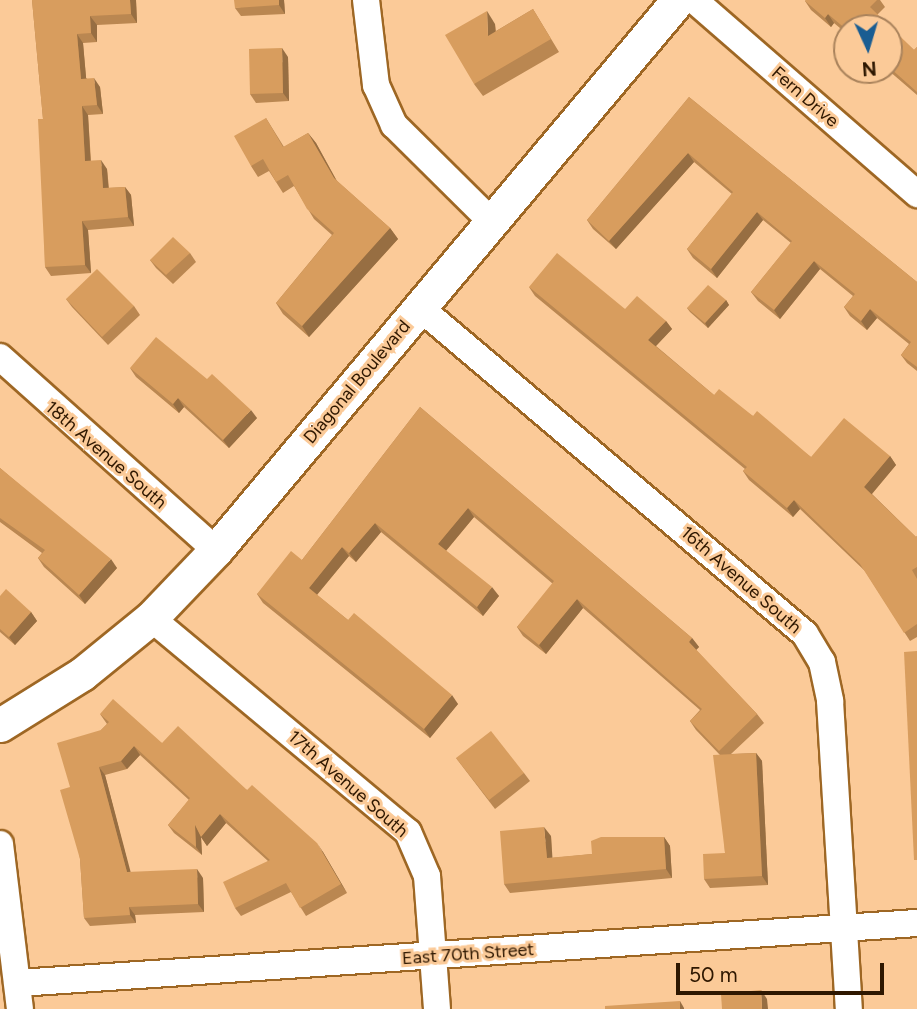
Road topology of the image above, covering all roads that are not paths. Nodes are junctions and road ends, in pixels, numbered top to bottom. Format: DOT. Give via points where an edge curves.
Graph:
graph roads {
  1 [pos="366,0"];
  2 [pos="678,0"];
  3 [pos="694,0"];
  4 [pos="917,194"];
  5 [pos="492,222"];
  6 [pos="419,307"];
  7 [pos="0,357"];
  8 [pos="216,550"];
  9 [pos="151,618"];
  10 [pos="0,725"];
  11 [pos="0,844"];
  12 [pos="917,923"];
  13 [pos="843,928"];
  14 [pos="434,957"];
  15 [pos="19,996"];
  16 [pos="437,1009"];
  17 [pos="849,1009"];
  1 -- 5 [label="street" via="376,85 394,125"];
  2 -- 5 [label="street, Diagonal Boulevard"];
  3 -- 4 [label="street, Fern Drive"];
  5 -- 6 [label="street, Diagonal Boulevard"];
  6 -- 8 [label="street, Diagonal Boulevard"];
  6 -- 13 [label="street, 16th Avenue South" via="805,634 822,662 830,701"];
  7 -- 8 [label="street, 18th Avenue South"];
  8 -- 9 [label="street, Diagonal Boulevard"];
  9 -- 10 [label="street, Diagonal Boulevard" via="82,674"];
  9 -- 14 [label="street, 17th Avenue South" via="408,832 427,876"];
  11 -- 15 [label="street"];
  12 -- 13 [label="street, East 70th Street"];
  13 -- 14 [label="street, East 70th Street"];
  13 -- 17 [label="street, 16th Avenue South"];
  14 -- 15 [label="street, East 70th Street"];
  14 -- 16 [label="street, 17th Avenue South"];
}
